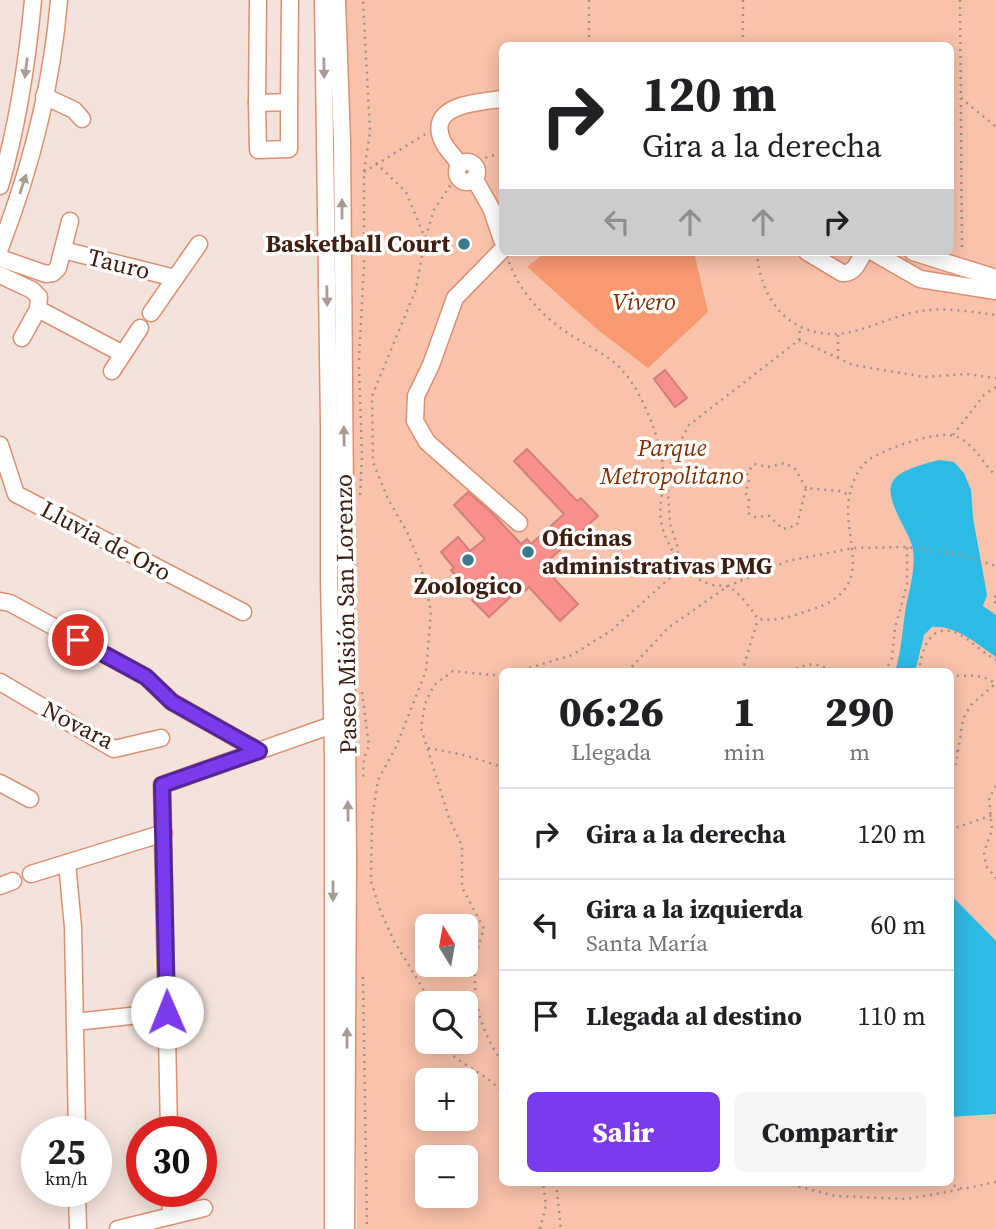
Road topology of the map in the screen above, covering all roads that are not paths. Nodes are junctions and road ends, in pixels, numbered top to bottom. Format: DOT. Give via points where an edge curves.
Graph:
graph roads {
  1 [pos="33,0"];
  2 [pos="59,0"];
  3 [pos="258,0"];
  4 [pos="290,0"];
  5 [pos="323,0"];
  6 [pos="337,0"];
  7 [pos="290,60"];
  8 [pos="258,61"];
  9 [pos="44,96"];
  10 [pos="499,99"];
  11 [pos="289,102"];
  12 [pos="257,103"];
  13 [pos="19,112"];
  14 [pos="41,114"];
  15 [pos="82,119"];
  16 [pos="37,131"];
  17 [pos="1,180"];
  18 [pos="70,221"];
  19 [pos="499,231"];
  20 [pos="1,240"];
  21 [pos="199,244"];
  22 [pos="63,250"];
  23 [pos="506,256"];
  24 [pos="814,256"];
  25 [pos="862,256"];
  26 [pos="880,256"];
  27 [pos="925,256"];
  28 [pos="0,258"];
  29 [pos="0,275"];
  30 [pos="176,278"];
  31 [pos="996,278"];
  32 [pos="996,291"];
  33 [pos="38,310"];
  34 [pos="151,313"];
  35 [pos="140,328"];
  36 [pos="22,338"];
  37 [pos="123,354"];
  38 [pos="112,371"];
  39 [pos="0,445"];
  40 [pos="519,523"];
  41 [pos="0,601"];
  42 [pos="243,612"];
  43 [pos="0,682"];
  44 [pos="332,725"];
  45 [pos="161,738"];
  46 [pos="259,751"];
  47 [pos="0,783"];
  48 [pos="30,799"];
  49 [pos="164,833"];
  50 [pos="67,863"];
  51 [pos="31,874"];
  52 [pos="167,1012"];
  53 [pos="75,1022"];
  54 [pos="77,1116"];
  55 [pos="169,1116"];
  56 [pos="77,1207"];
  57 [pos="170,1207"];
  58 [pos="204,1209"];
  59 [pos="170,1216"];
  60 [pos="128,1228"];
  61 [pos="78,1229"];
  62 [pos="333,1229"];
  63 [pos="346,1229"];
  1 -- 13 [label="street, one-way"];
  2 -- 9 [label="street"];
  3 -- 8 [label="street"];
  4 -- 7 [label="street"];
  5 -- 44 [label="street, Paseo Misión San Lorenzo, one-way"];
  63 -- 6 [label="street, Paseo Misión San Lorenzo, one-way" via="348,859"];
  7 -- 8 [label="street"];
  7 -- 11 [label="street"];
  8 -- 12 [label="street"];
  9 -- 14 [label="street"];
  9 -- 15 [label="street" via="74,110"];
  10 -- 19 [label="street" via="450,110 440,134 491,208"];
  11 -- 12 [label="street"];
  11 -- 12 [label="street" via="289,149 258,150"];
  13 -- 14 [label="street"];
  13 -- 16 [label="street"];
  13 -- 17 [label="street"];
  14 -- 16 [label="street"];
  20 -- 16 [label="street, one-way" via="26,177"];
  18 -- 22 [label="street, Tauro"];
  21 -- 30 [label="street, Tauro"];
  22 -- 28 [label="street, Tauro" via="58,268 46,274"];
  22 -- 30 [label="street, Tauro"];
  23 -- 40 [label="street" via="455,298 416,396 415,421 427,442"];
  24 -- 25 [label="street" via="842,273 853,271"];
  26 -- 32 [label="street" via="920,279"];
  27 -- 31 [label="street"];
  29 -- 33 [label="street" via="32,290 39,297"];
  30 -- 34 [label="street, Tauro"];
  33 -- 36 [label="street"];
  33 -- 37 [label="street"];
  35 -- 37 [label="street"];
  37 -- 38 [label="street"];
  39 -- 42 [label="street, Lluvia de Oro" via="16,494"];
  41 -- 46 [label="street" via="146,677 172,702"];
  43 -- 45 [label="street, Novara" via="114,749"];
  44 -- 46 [label="street"];
  44 -- 62 [label="street, Paseo Misión San Lorenzo, one-way"];
  46 -- 49 [label="street" via="162,785"];
  47 -- 48 [label="street"];
  49 -- 50 [label="street"];
  49 -- 52 [label="street"];
  50 -- 51 [label="street"];
  50 -- 53 [label="street"];
  52 -- 53 [label="street"];
  52 -- 55 [label="street"];
  53 -- 54 [label="street"];
  56 -- 61 [label="street"];
  57 -- 59 [label="street"];
  58 -- 59 [label="street"];
  59 -- 60 [label="street"];
}
